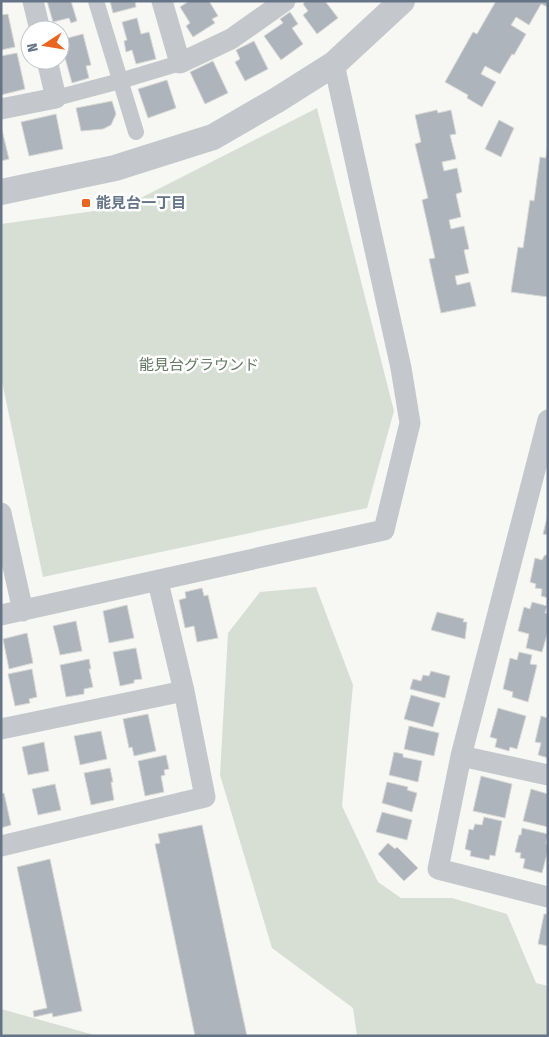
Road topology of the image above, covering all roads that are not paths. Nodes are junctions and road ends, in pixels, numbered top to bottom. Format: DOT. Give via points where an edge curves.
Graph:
graph roads {
  1 [pos="33,1"];
  2 [pos="96,1"];
  3 [pos="162,1"];
  4 [pos="285,1"];
  5 [pos="402,1"];
  6 [pos="38,20"];
  7 [pos="180,63"];
  8 [pos="334,64"];
  9 [pos="49,70"];
  10 [pos="120,81"];
  11 [pos="56,98"];
  12 [pos="1,110"];
  13 [pos="136,132"];
  14 [pos="1,192"];
  15 [pos="547,427"];
  16 [pos="1,514"];
  17 [pos="158,582"];
  18 [pos="22,611"];
  19 [pos="1,615"];
  20 [pos="184,691"];
  21 [pos="1,729"];
  22 [pos="461,756"];
  23 [pos="548,775"];
  24 [pos="1,846"];
  25 [pos="548,897"];
  1 -- 6 [label="street"];
  2 -- 10 [label="street"];
  3 -- 7 [label="street"];
  4 -- 7 [label="street" via="231,39"];
  5 -- 8 [label="street"];
  7 -- 10 [label="street"];
  8 -- 14 [label="street" via="213,137 116,168"];
  8 -- 17 [label="street" via="401,368 410,423 384,530"];
  9 -- 11 [label="street"];
  10 -- 11 [label="street"];
  10 -- 13 [label="street"];
  11 -- 12 [label="street"];
  15 -- 22 [label="street"];
  16 -- 18 [label="street"];
  17 -- 18 [label="street"];
  17 -- 20 [label="street"];
  18 -- 19 [label="street"];
  20 -- 21 [label="street"];
  20 -- 24 [label="street" via="205,797"];
  22 -- 23 [label="street"];
  22 -- 25 [label="street" via="438,869"];
}
